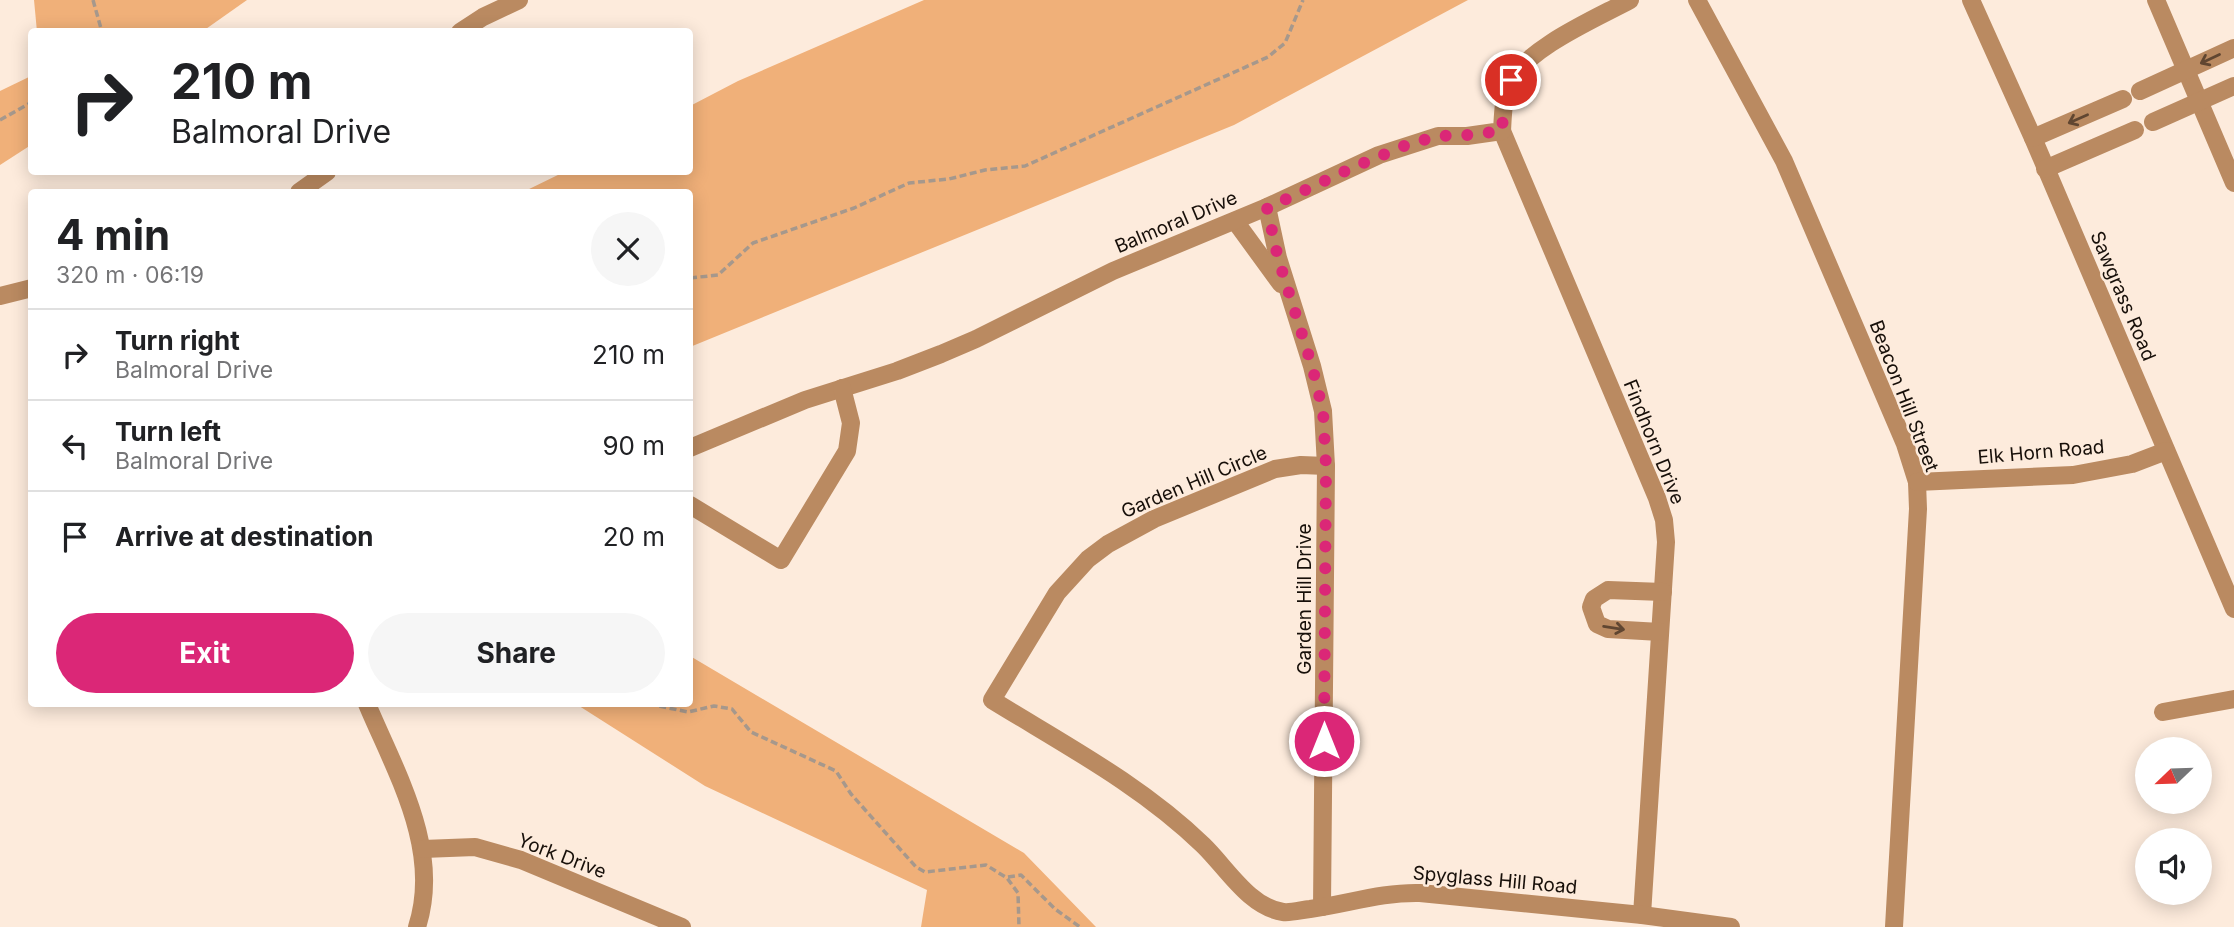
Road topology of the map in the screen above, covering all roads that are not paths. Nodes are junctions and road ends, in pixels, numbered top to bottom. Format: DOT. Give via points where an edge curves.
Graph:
graph roads {
  1 [pos="519,0"];
  2 [pos="1630,0"];
  3 [pos="1697,0"];
  4 [pos="1970,0"];
  5 [pos="2156,0"];
  6 [pos="466,28"];
  7 [pos="2234,48"];
  8 [pos="2186,70"];
  9 [pos="2234,86"];
  10 [pos="2199,102"];
  11 [pos="2153,122"];
  12 [pos="2135,130"];
  13 [pos="1502,131"];
  14 [pos="2033,138"];
  15 [pos="2045,169"];
  16 [pos="323,175"];
  17 [pos="2234,183"];
  18 [pos="303,189"];
  19 [pos="1267,208"];
  20 [pos="1235,221"];
  21 [pos="28,289"];
  22 [pos="1,293"];
  23 [pos="1289,296"];
  24 [pos="842,388"];
  25 [pos="693,447"];
  26 [pos="2166,451"];
  27 [pos="1326,466"];
  28 [pos="1917,482"];
  29 [pos="693,507"];
  30 [pos="1664,592"];
  31 [pos="2234,609"];
  32 [pos="1660,632"];
  33 [pos="2234,699"];
  34 [pos="992,700"];
  35 [pos="368,707"];
  36 [pos="2163,712"];
  37 [pos="423,849"];
  38 [pos="1322,907"];
  39 [pos="1642,915"];
  40 [pos="417,927"];
  41 [pos="682,927"];
  42 [pos="1731,927"];
  43 [pos="1894,927"];
  1 -- 6 [label="street"];
  2 -- 13 [label="street" via="1550,44 1520,68 1504,99"];
  3 -- 28 [label="street, Beacon Hill Street" via="1784,161"];
  4 -- 14 [label="street, Sawgrass Road"];
  5 -- 8 [label="street"];
  7 -- 8 [label="street, one-way"];
  8 -- 10 [label="street"];
  8 -- 14 [label="street, one-way"];
  9 -- 10 [label="street"];
  10 -- 11 [label="street"];
  10 -- 17 [label="street"];
  12 -- 15 [label="street"];
  13 -- 19 [label="street, Balmoral Drive" via="1438,136 1409,144"];
  13 -- 30 [label="street, Findhorn Drive" via="1657,498 1666,542"];
  14 -- 15 [label="street, Sawgrass Road"];
  15 -- 26 [label="street, Sawgrass Road"];
  16 -- 18 [label="street"];
  19 -- 20 [label="street, Balmoral Drive"];
  19 -- 23 [label="street, Garden Hill Drive"];
  20 -- 23 [label="street, Garden Hill Drive"];
  20 -- 24 [label="street, Balmoral Drive" via="1113,271 964,344"];
  21 -- 22 [label="street"];
  23 -- 27 [label="street, Garden Hill Drive" via="1323,411"];
  24 -- 25 [label="street, Balmoral Drive"];
  24 -- 29 [label="street" via="851,424 847,451 781,560"];
  26 -- 28 [label="street, Elk Horn Road" via="2132,464 2073,475"];
  26 -- 31 [label="street, Sawgrass Road"];
  27 -- 34 [label="street, Garden Hill Circle" via="1275,468 1154,519 1108,544 1057,593"];
  27 -- 38 [label="street, Garden Hill Drive"];
  28 -- 43 [label="street, Beacon Hill Street"];
  30 -- 32 [label="street, Findhorn Drive"];
  30 -- 32 [label="street, one-way" via="1608,590 1594,598 1591,607 1597,624 1608,629"];
  32 -- 39 [label="street, Findhorn Drive"];
  33 -- 36 [label="street"];
  34 -- 38 [label="street, Spyglass Hill Road" via="1130,785 1203,845 1255,900 1284,912"];
  35 -- 37 [label="street"];
  37 -- 40 [label="street" via="424,896"];
  37 -- 41 [label="street, York Drive" via="475,847 521,860"];
  38 -- 39 [label="street, Spyglass Hill Road" via="1399,892"];
  39 -- 42 [label="street, Spyglass Hill Road"];
}
